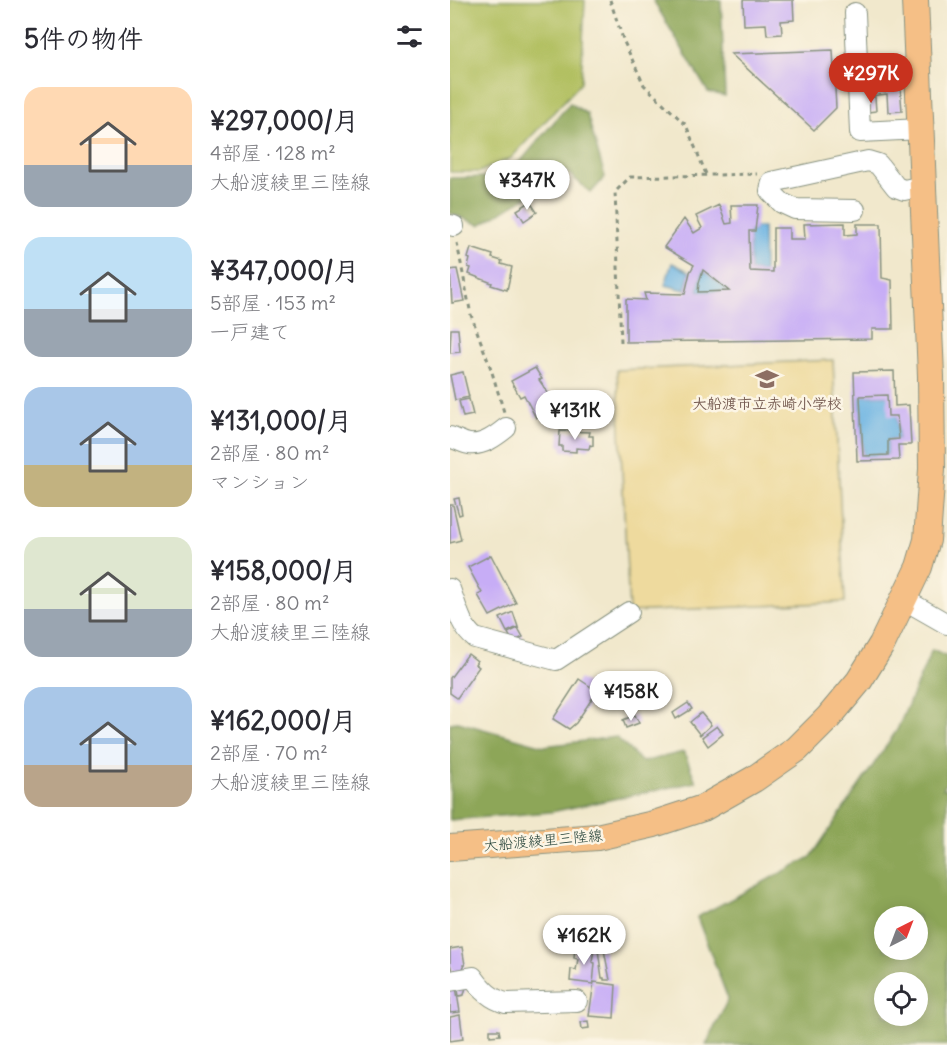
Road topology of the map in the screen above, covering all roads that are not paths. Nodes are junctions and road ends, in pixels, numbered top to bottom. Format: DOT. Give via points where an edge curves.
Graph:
graph roads {
  1 [pos="915,0"];
  2 [pos="855,13"];
  3 [pos="921,129"];
  4 [pos="922,186"];
  5 [pos="855,210"];
  6 [pos="506,428"];
  7 [pos="450,437"];
  8 [pos="450,589"];
  9 [pos="905,600"];
  10 [pos="629,612"];
  11 [pos="947,624"];
  12 [pos="450,848"];
  13 [pos="450,981"];
  14 [pos="577,1001"];
  1 -- 3 [label="main road, 大船渡綾里三陸線"];
  2 -- 3 [label="street" via="860,132"];
  3 -- 4 [label="main road, 大船渡綾里三陸線"];
  4 -- 5 [label="street" via="904,190 896,187 878,164 868,161 772,182 770,191 795,209"];
  4 -- 9 [label="main road, 大船渡綾里三陸線" via="932,469 927,540"];
  6 -- 7 [label="street" via="483,443 470,444"];
  8 -- 10 [label="street" via="468,633 475,638 556,660"];
  9 -- 11 [label="street"];
  9 -- 12 [label="main road, 大船渡綾里三陸線" via="865,672 828,718 797,749 703,808 597,837"];
  13 -- 14 [label="street" via="473,977 496,1000 506,1003"];
}
